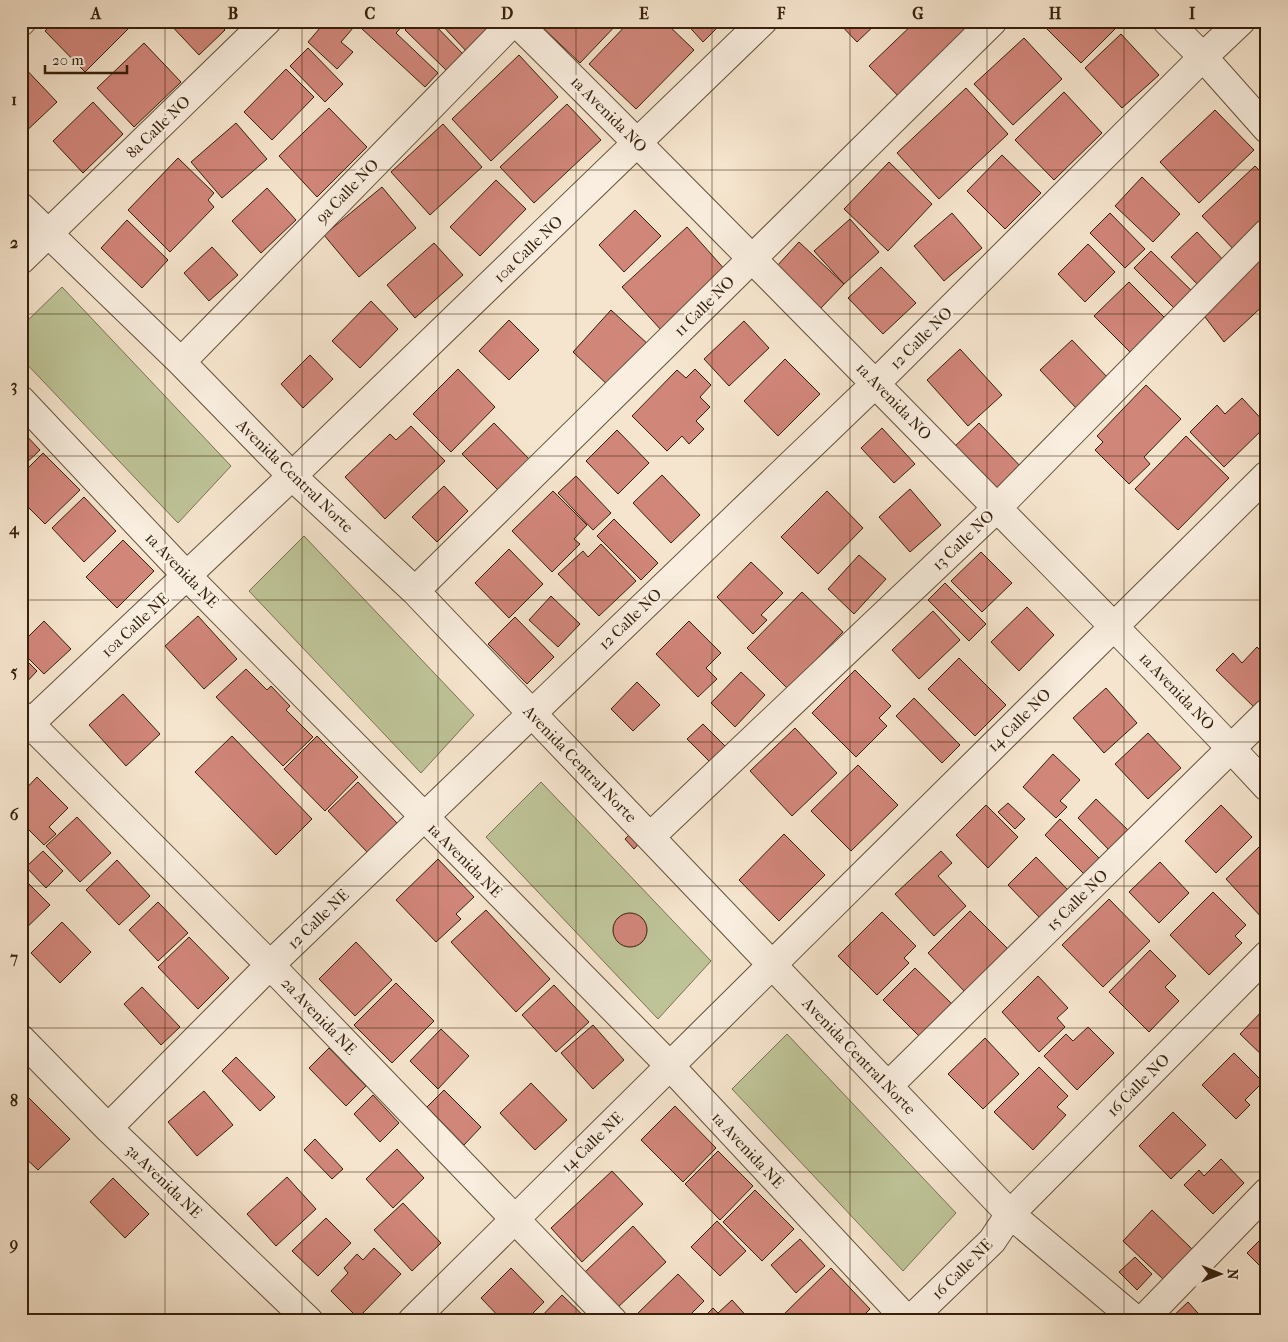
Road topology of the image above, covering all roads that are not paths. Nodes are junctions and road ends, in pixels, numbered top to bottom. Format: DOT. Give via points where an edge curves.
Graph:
graph roads {
  1 [pos="267,21"];
  2 [pos="514,21"];
  3 [pos="763,21"];
  4 [pos="993,21"];
  5 [pos="1167,21"];
  6 [pos="1241,21"];
  7 [pos="1203,57"];
  8 [pos="1267,129"];
  9 [pos="638,142"];
  10 [pos="21,207"];
  11 [pos="1267,233"];
  12 [pos="48,234"];
  13 [pos="753,258"];
  14 [pos="21,260"];
  15 [pos="181,362"];
  16 [pos="876,383"];
  17 [pos="21,400"];
  18 [pos="1267,475"];
  19 [pos="292,476"];
  20 [pos="997,508"];
  21 [pos="186,576"];
  22 [pos="415,591"];
  23 [pos="1114,626"];
  24 [pos="532,713"];
  25 [pos="1267,713"];
  26 [pos="24,724"];
  27 [pos="1231,748"];
  28 [pos="1267,787"];
  29 [pos="423,817"];
  30 [pos="650,837"];
  31 [pos="1267,955"];
  32 [pos="270,965"];
  33 [pos="772,965"];
  34 [pos="21,1040"];
  35 [pos="670,1066"];
  36 [pos="888,1086"];
  37 [pos="108,1128"];
  38 [pos="1267,1192"];
  39 [pos="1010,1214"];
  40 [pos="514,1218"];
  41 [pos="309,1321"];
  42 [pos="412,1321"];
  43 [pos="613,1321"];
  44 [pos="908,1321"];
  45 [pos="1137,1321"];
  46 [pos="1142,1321"];
  1 -- 12 [label="street, 8a Calle NO"];
  2 -- 9 [label="street, 1a Avenida NO"];
  2 -- 15 [label="street, 9a Calle NO"];
  3 -- 9 [label="street, 10a Calle NO"];
  4 -- 13 [label="street, 11 Calle NO"];
  5 -- 7 [label="street"];
  6 -- 7 [label="street, 12 Calle NO"];
  7 -- 8 [label="street"];
  7 -- 16 [label="street, 12 Calle NO"];
  9 -- 13 [label="street, 1a Avenida NO"];
  9 -- 19 [label="street, 10a Calle NO"];
  10 -- 12 [label="street, Avenida Central Norte"];
  11 -- 20 [label="street, 13 Calle NO"];
  12 -- 14 [label="street, 8a Calle NO"];
  12 -- 15 [label="street, Avenida Central Norte"];
  13 -- 16 [label="street, 1a Avenida NO"];
  13 -- 22 [label="street, 11 Calle NO"];
  15 -- 19 [label="street, Avenida Central Norte"];
  16 -- 20 [label="street, 1a Avenida NO"];
  16 -- 24 [label="street, 12 Calle NO"];
  17 -- 21 [label="street, 1a Avenida NE"];
  18 -- 23 [label="street, 14 Calle NO"];
  19 -- 21 [label="street, 10a Calle NE"];
  19 -- 22 [label="street, Avenida Central Norte"];
  20 -- 23 [label="street, 1a Avenida NO"];
  20 -- 30 [label="street, 13 Calle NO"];
  21 -- 26 [label="street, 10a Calle NE"];
  21 -- 29 [label="street, 1a Avenida NE"];
  22 -- 24 [label="street, Avenida Central Norte"];
  23 -- 27 [label="street, 1a Avenida NO"];
  23 -- 33 [label="street, 14 Calle NO"];
  24 -- 29 [label="street, 12 Calle NE"];
  24 -- 30 [label="street, Avenida Central Norte"];
  25 -- 27 [label="street, 15 Calle NO"];
  26 -- 32 [label="street, 2a Avenida NE"];
  27 -- 28 [label="street, 1a Avenida NO"];
  27 -- 36 [label="street, 15 Calle NO"];
  29 -- 32 [label="street, 12 Calle NE"];
  29 -- 35 [label="street, 1a Avenida NE"];
  30 -- 33 [label="street, Avenida Central Norte"];
  31 -- 39 [label="street, 16 Calle NO"];
  32 -- 37 [label="street, 12 Calle NE"];
  32 -- 40 [label="street, 2a Avenida NE"];
  33 -- 35 [label="street, 14 Calle NE"];
  33 -- 36 [label="street, Avenida Central Norte"];
  34 -- 37 [label="street, 3a Avenida NE"];
  35 -- 40 [label="street, 14 Calle NE"];
  35 -- 44 [label="street, 1a Avenida NE"];
  36 -- 39 [label="street, Avenida Central Norte"];
  37 -- 41 [label="street, 3a Avenida NE"];
  38 -- 46 [label="street"];
  39 -- 44 [label="street, 16 Calle NE" via="992,1241"];
  39 -- 45 [label="street, Avenida Central Norte"];
  40 -- 42 [label="street, 14 Calle NE"];
  40 -- 43 [label="street, 2a Avenida NE"];
}
